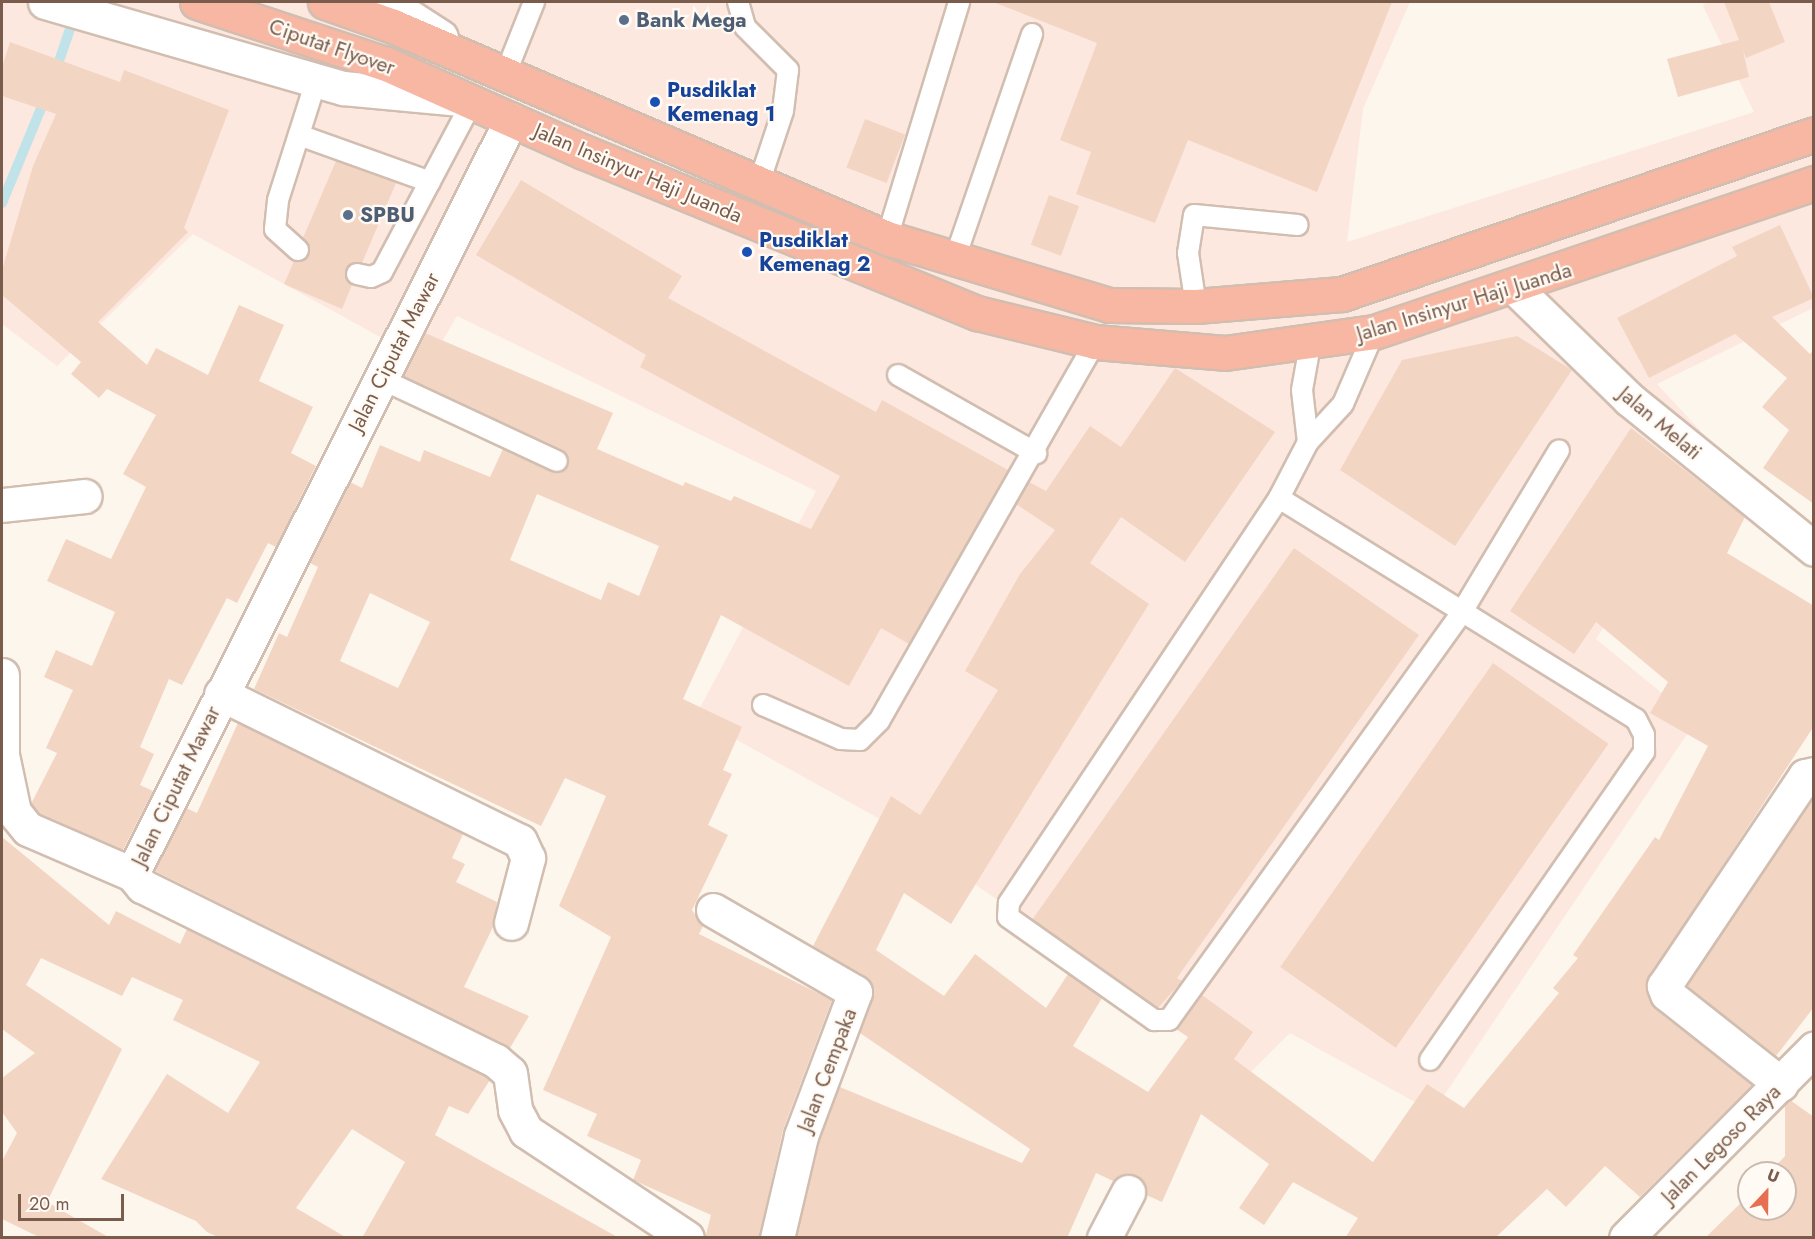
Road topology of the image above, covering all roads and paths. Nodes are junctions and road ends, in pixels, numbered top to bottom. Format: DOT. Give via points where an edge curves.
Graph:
graph roads {
  1 [pos="45,2"];
  2 [pos="197,2"];
  3 [pos="325,2"];
  4 [pos="387,2"];
  5 [pos="534,2"];
  6 [pos="738,2"];
  7 [pos="959,2"];
  8 [pos="1032,34"];
  9 [pos="491,68"];
  10 [pos="316,81"];
  11 [pos="469,101"];
  12 [pos="511,120"];
  13 [pos="1814,134"];
  14 [pos="299,135"];
  15 [pos="429,182"];
  16 [pos="1814,183"];
  17 [pos="758,186"];
  18 [pos="1298,225"];
  19 [pos="887,238"];
  20 [pos="298,250"];
  21 [pos="954,261"];
  22 [pos="357,274"];
  23 [pos="1516,289"];
  24 [pos="1196,306"];
  25 [pos="1374,332"];
  26 [pos="1095,342"];
  27 [pos="1310,345"];
  28 [pos="898,375"];
  29 [pos="381,379"];
  30 [pos="1308,442"];
  31 [pos="1559,450"];
  32 [pos="1036,453"];
  33 [pos="557,461"];
  34 [pos="85,496"];
  35 [pos="1279,498"];
  36 [pos="2,505"];
  37 [pos="1814,549"];
  38 [pos="1460,615"];
  39 [pos="2,675"];
  40 [pos="221,694"];
  41 [pos="763,705"];
  42 [pos="2,755"];
  43 [pos="1814,774"];
  44 [pos="132,874"];
  45 [pos="713,910"];
  46 [pos="511,923"];
  47 [pos="1814,1049"];
  48 [pos="1430,1059"];
  49 [pos="1781,1084"];
  50 [pos="1128,1192"];
  51 [pos="687,1238"];
  52 [pos="777,1238"];
  53 [pos="1104,1238"];
  54 [pos="1626,1238"];
  1 -- 10 [label="street, Jalan Insinyur Haji Juanda"];
  2 -- 11 [label="highway, Ciputat Flyover" via="386,64"];
  3 -- 9 [label="highway, Ciputat Flyover"];
  4 -- 9 [label="street, Jalan Insinyur Haji Juanda"];
  5 -- 9 [label="lane"];
  6 -- 17 [label="lane" via="745,27 788,70 783,111"];
  7 -- 19 [label="lane"];
  8 -- 21 [label="lane"];
  9 -- 17 [label="highway, Jalan Insinyur Haji Juanda"];
  10 -- 11 [label="street, Jalan Insinyur Haji Juanda" via="343,88"];
  10 -- 14 [label="lane"];
  11 -- 12 [label="highway, Jalan Insinyur Haji Juanda"];
  11 -- 15 [label="lane"];
  12 -- 26 [label="highway, Jalan Insinyur Haji Juanda" via="977,313"];
  12 -- 29 [label="street, Jalan Ciputat Mawar"];
  13 -- 24 [label="highway, Jalan Insinyur Haji Juanda" via="1342,294"];
  14 -- 15 [label="lane"];
  14 -- 20 [label="lane" via="275,229"];
  15 -- 22 [label="lane" via="382,272"];
  16 -- 23 [label="highway, Jalan Insinyur Haji Juanda"];
  17 -- 19 [label="highway, Jalan Insinyur Haji Juanda"];
  18 -- 24 [label="lane" via="1194,215 1188,225 1188,253"];
  19 -- 21 [label="highway, Jalan Insinyur Haji Juanda"];
  21 -- 24 [label="highway, Jalan Insinyur Haji Juanda" via="1109,305"];
  23 -- 25 [label="highway, Jalan Insinyur Haji Juanda"];
  23 -- 37 [label="street, Jalan Melati" via="1629,399"];
  25 -- 27 [label="highway, Jalan Insinyur Haji Juanda"];
  25 -- 30 [label="lane" via="1343,404"];
  26 -- 27 [label="highway, Jalan Insinyur Haji Juanda" via="1225,353"];
  26 -- 32 [label="lane"];
  27 -- 30 [label="lane" via="1302,390"];
  28 -- 32 [label="lane"];
  29 -- 33 [label="lane"];
  29 -- 40 [label="street, Jalan Ciputat Mawar"];
  30 -- 35 [label="lane"];
  31 -- 38 [label="lane"];
  32 -- 41 [label="lane" via="879,721 860,740 841,739"];
  34 -- 36 [label="street"];
  35 -- 38 [label="lane"];
  35 -- 38 [label="lane" via="1008,903 1008,917 1154,1020 1169,1020"];
  38 -- 48 [label="lane" via="1636,719 1644,752"];
  39 -- 42 [label="street"];
  40 -- 44 [label="street, Jalan Ciputat Mawar"];
  40 -- 46 [label="street" via="520,841 528,858"];
  42 -- 44 [label="street" via="14,812 28,829"];
  43 -- 49 [label="street" via="1805,776 1664,986 1667,994"];
  44 -- 51 [label="street, Jalan Ciputat Mawar" via="142,886 496,1061 510,1073 515,1110 526,1131"];
  45 -- 52 [label="street, Jalan Cempaka" via="855,992 801,1136"];
  47 -- 49 [label="street, Jalan Legoso Raya"];
  49 -- 54 [label="street, Jalan Legoso Raya"];
  50 -- 53 [label="street"];
}
